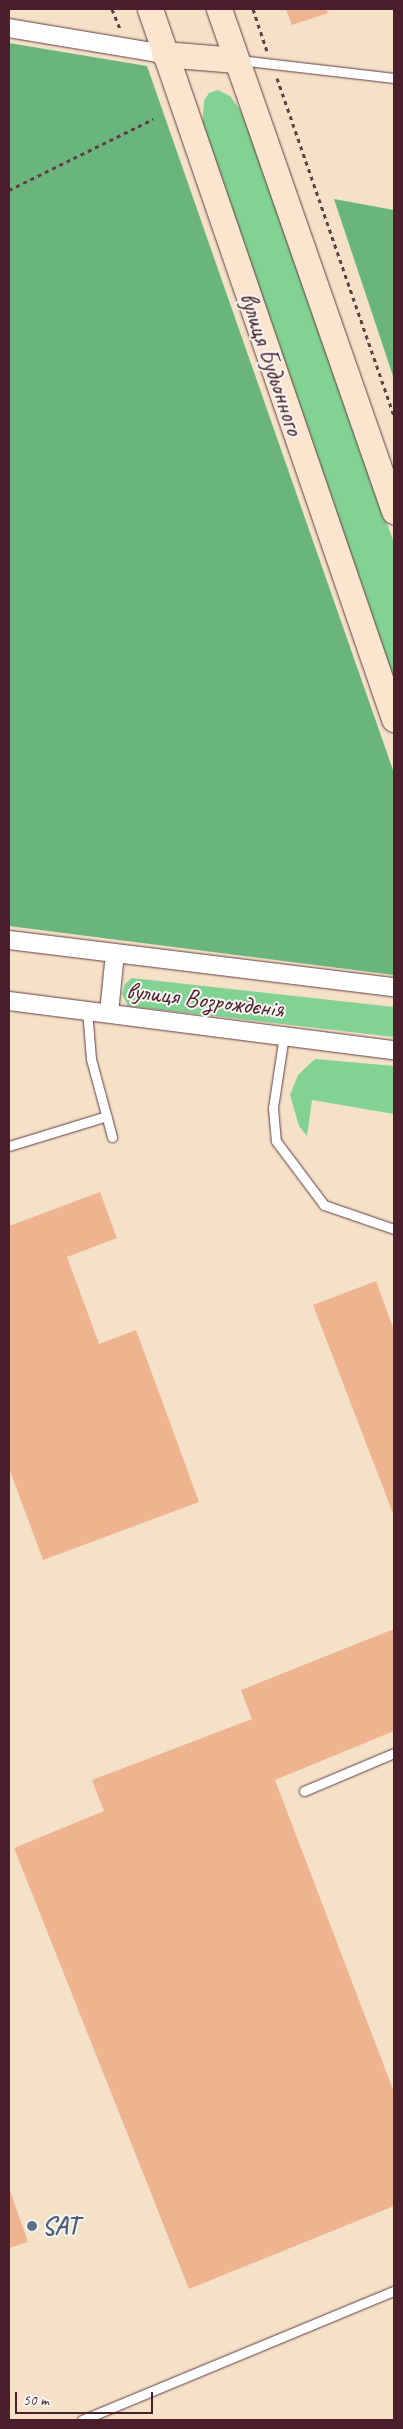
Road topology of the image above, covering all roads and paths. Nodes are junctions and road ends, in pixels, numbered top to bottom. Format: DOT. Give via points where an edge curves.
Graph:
graph roads {
  1 [pos="150,9"];
  2 [pos="218,9"];
  3 [pos="253,9"];
  4 [pos="9,28"];
  5 [pos="164,54"];
  6 [pos="236,60"];
  7 [pos="271,62"];
  8 [pos="394,78"];
  9 [pos="153,119"];
  10 [pos="9,190"];
  11 [pos="394,415"];
  12 [pos="394,511"];
  13 [pos="394,720"];
  14 [pos="9,940"];
  15 [pos="115,953"];
  16 [pos="394,987"];
  17 [pos="9,1001"];
  18 [pos="86,1010"];
  19 [pos="109,1013"];
  20 [pos="284,1035"];
  21 [pos="394,1050"];
  22 [pos="107,1116"];
  23 [pos="112,1137"];
  24 [pos="9,1146"];
  25 [pos="394,1230"];
  26 [pos="394,1753"];
  27 [pos="304,1791"];
  28 [pos="394,2291"];
  29 [pos="82,2420"];
  1 -- 5 [label="main road, вулиця Будьонного"];
  2 -- 6 [label="main road"];
  3 -- 7 [label="path"];
  4 -- 5 [label="street"];
  5 -- 6 [label="main road"];
  5 -- 13 [label="main road, вулиця Будьонного"];
  6 -- 7 [label="lane"];
  6 -- 12 [label="main road"];
  7 -- 8 [label="lane"];
  7 -- 11 [label="path"];
  9 -- 10 [label="path"];
  14 -- 15 [label="street, вулиця Возрождєнія"];
  15 -- 16 [label="street, вулиця Возрождєнія"];
  15 -- 19 [label="street"];
  17 -- 18 [label="street, вулиця Возрождєнія"];
  18 -- 19 [label="street, вулиця Возрождєнія"];
  18 -- 22 [label="lane" via="91,1059"];
  19 -- 20 [label="street, вулиця Возрождєнія"];
  20 -- 21 [label="street, вулиця Возрождєнія"];
  20 -- 25 [label="lane" via="273,1108 276,1141 324,1205"];
  22 -- 23 [label="lane"];
  22 -- 24 [label="lane"];
  26 -- 27 [label="lane"];
  28 -- 29 [label="lane"];
}
